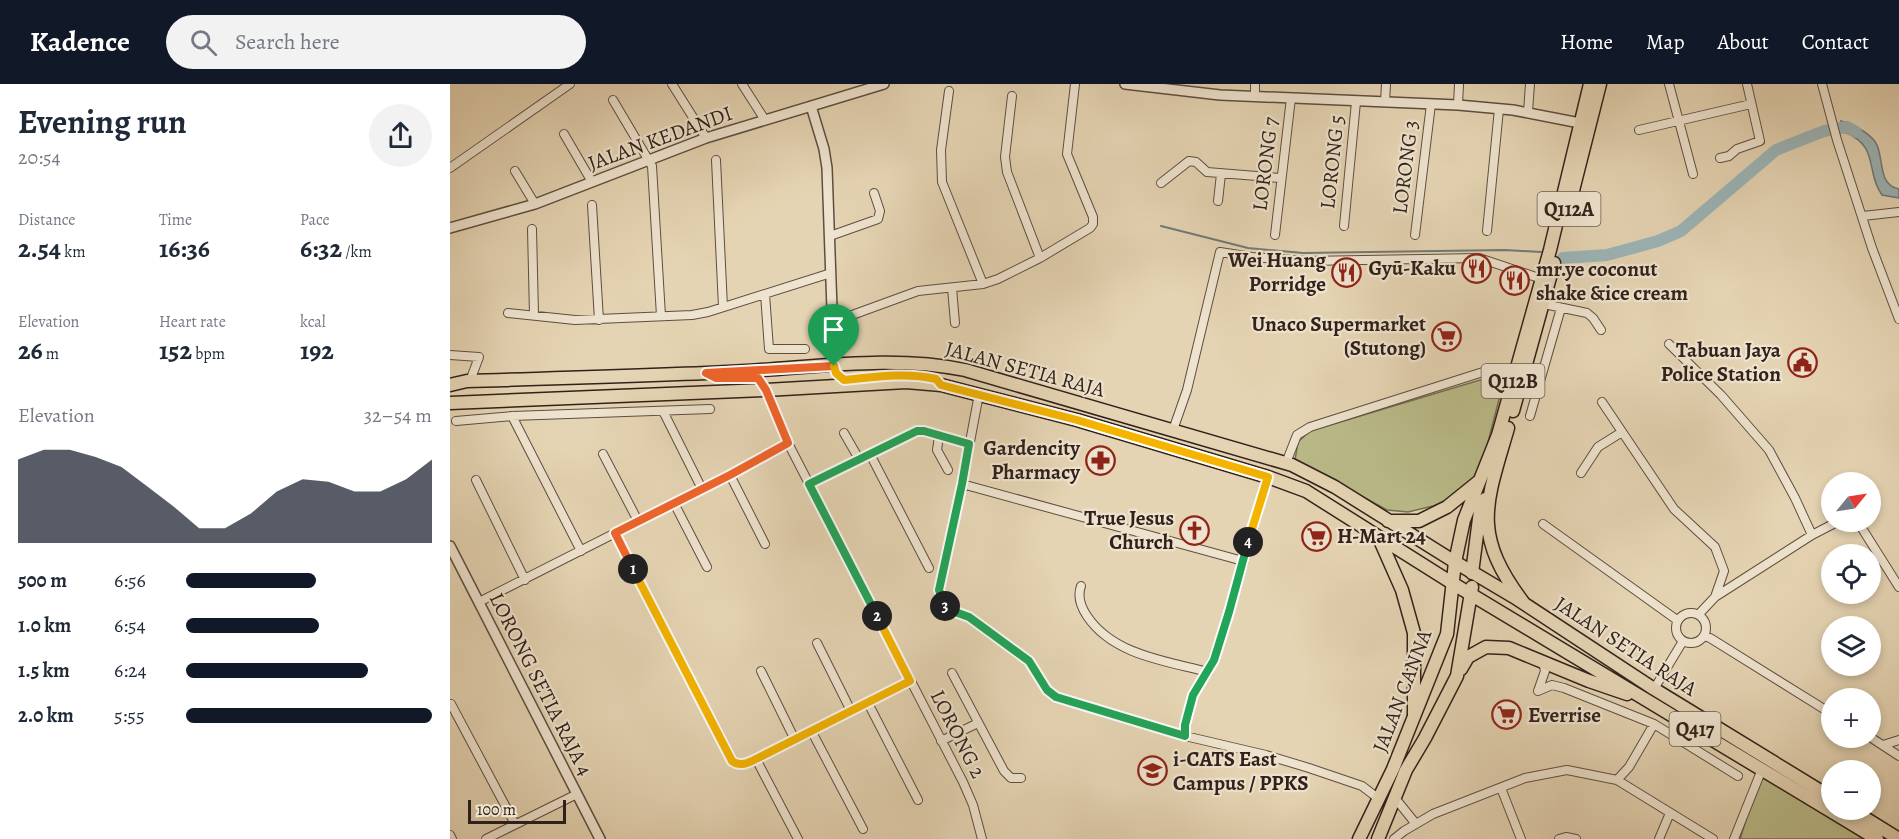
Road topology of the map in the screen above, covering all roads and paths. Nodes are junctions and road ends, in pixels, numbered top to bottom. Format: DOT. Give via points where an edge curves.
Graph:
graph roads {
  1 [pos="570,84"];
  2 [pos="672,84"];
  3 [pos="742,84"];
  4 [pos="884,84"];
  5 [pos="1076,84"];
  6 [pos="1125,84"];
  7 [pos="1255,84"];
  8 [pos="1386,84"];
  9 [pos="1459,84"];
  10 [pos="1530,84"];
  11 [pos="1590,84"];
  12 [pos="1600,84"];
  13 [pos="1669,84"];
  14 [pos="1747,84"];
  15 [pos="1822,84"];
  16 [pos="1192,88"];
  17 [pos="949,91"];
  18 [pos="1012,96"];
  19 [pos="1255,96"];
  20 [pos="1291,98"];
  21 [pos="613,100"];
  22 [pos="1356,102"];
  23 [pos="1385,102"];
  24 [pos="1431,104"];
  25 [pos="1751,104"];
  26 [pos="1458,105"];
  27 [pos="811,106"];
  28 [pos="1499,109"];
  29 [pos="1528,112"];
  30 [pos="1679,119"];
  31 [pos="765,120"];
  32 [pos="1585,124"];
  33 [pos="1640,130"];
  34 [pos="564,134"];
  35 [pos="706,138"];
  36 [pos="1720,158"];
  37 [pos="716,160"];
  38 [pos="650,161"];
  39 [pos="450,168"];
  40 [pos="515,171"];
  41 [pos="1221,174"];
  42 [pos="1693,174"];
  43 [pos="1280,178"];
  44 [pos="592,182"];
  45 [pos="1161,183"];
  46 [pos="874,193"];
  47 [pos="1218,201"];
  48 [pos="535,204"];
  49 [pos="592,205"];
  50 [pos="1899,212"];
  51 [pos="1863,216"];
  52 [pos="1344,226"];
  53 [pos="450,228"];
  54 [pos="532,230"];
  55 [pos="1487,231"];
  56 [pos="1415,235"];
  57 [pos="830,236"];
  58 [pos="1275,236"];
  59 [pos="1553,256"];
  60 [pos="1040,258"];
  61 [pos="831,273"];
  62 [pos="1542,279"];
  63 [pos="983,284"];
  64 [pos="952,288"];
  65 [pos="765,294"];
  66 [pos="1544,304"];
  67 [pos="723,307"];
  68 [pos="1561,308"];
  69 [pos="508,313"];
  70 [pos="534,315"];
  71 [pos="661,316"];
  72 [pos="599,320"];
  73 [pos="1899,320"];
  74 [pos="833,322"];
  75 [pos="956,323"];
  76 [pos="1601,330"];
  77 [pos="1669,344"];
  78 [pos="805,349"];
  79 [pos="450,355"];
  80 [pos="862,364"];
  81 [pos="834,366"];
  82 [pos="706,373"];
  83 [pos="1513,379"];
  84 [pos="468,381"];
  85 [pos="450,383"];
  86 [pos="941,385"];
  87 [pos="766,390"];
  88 [pos="979,394"];
  89 [pos="1602,402"];
  90 [pos="450,403"];
  91 [pos="710,409"];
  92 [pos="663,411"];
  93 [pos="512,416"];
  94 [pos="1530,416"];
  95 [pos="456,422"];
  96 [pos="1173,430"];
  97 [pos="1622,432"];
  98 [pos="844,433"];
  99 [pos="939,436"];
  100 [pos="788,443"];
  101 [pos="969,444"];
  102 [pos="603,454"];
  103 [pos="870,454"];
  104 [pos="859,459"];
  105 [pos="1208,459"];
  106 [pos="1286,463"];
  107 [pos="948,470"];
  108 [pos="1581,473"];
  109 [pos="730,475"];
  110 [pos="1268,477"];
  111 [pos="476,480"];
  112 [pos="809,484"];
  113 [pos="962,484"];
  114 [pos="1484,486"];
  115 [pos="702,489"];
  116 [pos="674,503"];
  117 [pos="638,521"];
  118 [pos="1388,521"];
  119 [pos="1543,524"];
  120 [pos="1821,530"];
  121 [pos="1864,532"];
  122 [pos="615,533"];
  123 [pos="1812,535"];
  124 [pos="1379,538"];
  125 [pos="765,544"];
  126 [pos="450,546"];
  127 [pos="581,551"];
  128 [pos="1243,561"];
  129 [pos="1455,562"];
  130 [pos="707,567"];
  131 [pos="929,568"];
  132 [pos="1472,573"];
  133 [pos="525,580"];
  134 [pos="1452,583"];
  135 [pos="1081,586"];
  136 [pos="1899,587"];
  137 [pos="1472,594"];
  138 [pos="1715,597"];
  139 [pos="479,602"];
  140 [pos="1524,603"];
  141 [pos="1699,614"];
  142 [pos="1677,620"];
  143 [pos="1704,636"];
  144 [pos="1683,641"];
  145 [pos="817,643"];
  146 [pos="1543,662"];
  147 [pos="761,671"];
  148 [pos="1208,672"];
  149 [pos="952,673"];
  150 [pos="1457,676"];
  151 [pos="910,681"];
  152 [pos="1654,688"];
  153 [pos="1648,701"];
  154 [pos="868,703"];
  155 [pos="451,704"];
  156 [pos="1821,708"];
  157 [pos="851,711"];
  158 [pos="1414,718"];
  159 [pos="978,723"];
  160 [pos="1654,724"];
  161 [pos="812,732"];
  162 [pos="1181,735"];
  163 [pos="795,740"];
  164 [pos="1899,740"];
  165 [pos="941,741"];
  166 [pos="1883,745"];
  167 [pos="1899,756"];
  168 [pos="756,759"];
  169 [pos="1761,769"];
  170 [pos="1738,776"];
  171 [pos="1021,778"];
  172 [pos="1617,780"];
  173 [pos="1501,789"];
  174 [pos="1821,791"];
  175 [pos="578,794"];
  176 [pos="1395,798"];
  177 [pos="1379,799"];
  178 [pos="918,800"];
  179 [pos="1670,813"];
  180 [pos="1868,820"];
  181 [pos="515,824"];
  182 [pos="1416,824"];
  183 [pos="863,829"];
  184 [pos="491,838"];
  185 [pos="600,839"];
  186 [pos="798,839"];
  187 [pos="982,839"];
  188 [pos="1359,839"];
  189 [pos="1378,839"];
  190 [pos="1394,839"];
  191 [pos="1521,839"];
  192 [pos="1559,839"];
  193 [pos="1576,839"];
  194 [pos="1659,839"];
  195 [pos="1713,839"];
  196 [pos="1734,839"];
  197 [pos="1877,839"];
  198 [pos="1899,839"];
  1 -- 39 [label="street"];
  2 -- 35 [label="street"];
  3 -- 31 [label="street"];
  4 -- 27 [label="street, JALAN KEDANDI"];
  5 -- 60 [label="street" via="1067,154 1093,224"];
  6 -- 16 [label="street"];
  7 -- 19 [label="street"];
  8 -- 23 [label="street"];
  9 -- 26 [label="street"];
  10 -- 29 [label="street"];
  11 -- 32 [label="main road"];
  12 -- 32 [label="main road, Q112A"];
  13 -- 30 [label="street"];
  14 -- 25 [label="street"];
  15 -- 51 [label="street"];
  16 -- 19 [label="street"];
  17 -- 63 [label="street" via="941,150 942,182"];
  18 -- 60 [label="street" via="1007,172"];
  19 -- 20 [label="street"];
  20 -- 22 [label="street"];
  20 -- 43 [label="street, LORONG 7"];
  21 -- 38 [label="street"];
  22 -- 23 [label="street"];
  22 -- 52 [label="street, LORONG 5"];
  23 -- 24 [label="street"];
  24 -- 26 [label="street"];
  24 -- 56 [label="street, LORONG 3"];
  25 -- 30 [label="street"];
  25 -- 36 [label="street" via="1760,141"];
  26 -- 28 [label="street"];
  27 -- 31 [label="street, JALAN KEDANDI"];
  27 -- 57 [label="street" via="827,168"];
  28 -- 29 [label="street"];
  28 -- 55 [label="street"];
  29 -- 32 [label="street"];
  30 -- 33 [label="street"];
  30 -- 42 [label="street"];
  31 -- 35 [label="street, JALAN KEDANDI"];
  32 -- 59 [label="main road, Q112A"];
  34 -- 44 [label="street"];
  35 -- 38 [label="street, JALAN KEDANDI"];
  37 -- 67 [label="street"];
  38 -- 44 [label="street, JALAN KEDANDI"];
  38 -- 71 [label="street"];
  40 -- 48 [label="street"];
  41 -- 43 [label="street"];
  41 -- 45 [label="street" via="1204,171 1189,160"];
  41 -- 47 [label="street"];
  43 -- 58 [label="street, LORONG 7"];
  44 -- 48 [label="street, JALAN KEDANDI"];
  46 -- 57 [label="street" via="880,211 878,219"];
  48 -- 53 [label="street, JALAN KEDANDI"];
  49 -- 72 [label="street"];
  50 -- 51 [label="street"];
  51 -- 73 [label="street"];
  54 -- 70 [label="street"];
  57 -- 61 [label="street"];
  59 -- 62 [label="main road, Q112B"];
  59 -- 66 [label="main road, Q112A"];
  60 -- 63 [label="street"];
  61 -- 65 [label="street"];
  61 -- 74 [label="street"];
  62 -- 83 [label="main road, Q112B"];
  62 -- 96 [label="street" via="1479,258 1306,261 1220,252 1187,390"];
  63 -- 64 [label="street"];
  64 -- 74 [label="street" via="918,291"];
  64 -- 75 [label="street"];
  65 -- 67 [label="street"];
  65 -- 78 [label="street" via="769,349"];
  66 -- 68 [label="street"];
  66 -- 114 [label="main road, Q112A"];
  67 -- 71 [label="street" via="692,315"];
  68 -- 76 [label="street" via="1587,313"];
  68 -- 94 [label="street"];
  69 -- 70 [label="street"];
  70 -- 72 [label="street"];
  71 -- 72 [label="street"];
  74 -- 81 [label="street"];
  77 -- 123 [label="street" via="1769,450"];
  79 -- 84 [label="street" via="480,357"];
  80 -- 81 [label="main road, JALAN SETIA RAJA"];
  80 -- 88 [label="main road" via="874,370 930,370 969,378"];
  80 -- 96 [label="main road, JALAN SETIA RAJA" via="941,365 965,370"];
  81 -- 82 [label="main road, JALAN SETIA RAJA"];
  81 -- 86 [label="main road" via="844,380 923,376 936,379"];
  82 -- 84 [label="main road, JALAN SETIA RAJA"];
  82 -- 87 [label="main road" via="716,378 755,377"];
  83 -- 106 [label="street" via="1483,372 1310,427 1296,435"];
  83 -- 114 [label="main road, Q112B"];
  84 -- 85 [label="main road, JALAN SETIA RAJA"];
  86 -- 87 [label="main road, JALAN SETIA RAJA" via="906,382"];
  86 -- 88 [label="main road, JALAN SETIA RAJA"];
  87 -- 90 [label="main road, JALAN SETIA RAJA"];
  87 -- 100 [label="street, LORONG 2"];
  88 -- 101 [label="street"];
  88 -- 105 [label="main road, JALAN SETIA RAJA"];
  89 -- 97 [label="street"];
  91 -- 92 [label="street"];
  92 -- 93 [label="street"];
  92 -- 115 [label="street"];
  93 -- 95 [label="street"];
  93 -- 127 [label="street"];
  96 -- 105 [label="main road" via="1174,444"];
  96 -- 106 [label="main road, JALAN SETIA RAJA"];
  97 -- 108 [label="street" via="1598,447"];
  97 -- 138 [label="street" via="1674,509 1715,547 1724,571"];
  98 -- 104 [label="street"];
  99 -- 101 [label="street"];
  99 -- 103 [label="street" via="917,431"];
  99 -- 107 [label="street" via="938,450"];
  100 -- 109 [label="street"];
  100 -- 112 [label="street, LORONG 2"];
  101 -- 113 [label="street"];
  102 -- 117 [label="street"];
  103 -- 104 [label="street"];
  103 -- 131 [label="street"];
  104 -- 112 [label="street"];
  105 -- 110 [label="main road, JALAN SETIA RAJA"];
  106 -- 118 [label="main road, JALAN SETIA RAJA" via="1335,487"];
  109 -- 115 [label="street"];
  109 -- 125 [label="street"];
  110 -- 124 [label="main road, JALAN SETIA RAJA" via="1306,491"];
  110 -- 128 [label="street"];
  111 -- 133 [label="street"];
  112 -- 151 [label="street, LORONG 2"];
  113 -- 128 [label="street"];
  113 -- 162 [label="street" via="939,590 947,609 969,617 1029,661 1056,697"];
  114 -- 118 [label="main road" via="1419,521"];
  114 -- 129 [label="main road, JALAN CANNA" via="1464,520"];
  114 -- 132 [label="main road"];
  114 -- 140 [label="main road" via="1491,544 1507,581"];
  115 -- 116 [label="street"];
  116 -- 117 [label="street"];
  116 -- 130 [label="street"];
  117 -- 122 [label="street"];
  118 -- 129 [label="main road, JALAN SETIA RAJA"];
  119 -- 142 [label="street"];
  120 -- 123 [label="street"];
  121 -- 136 [label="street"];
  122 -- 127 [label="street"];
  122 -- 168 [label="street" via="732,761 742,765"];
  123 -- 138 [label="street"];
  124 -- 134 [label="main road, JALAN SETIA RAJA"];
  124 -- 158 [label="main road" via="1402,590 1414,633"];
  126 -- 139 [label="street, LORONG SETIA RAJA 4"];
  127 -- 133 [label="street"];
  128 -- 148 [label="street"];
  129 -- 132 [label="main road, Q417"];
  129 -- 134 [label="main road, JALAN CANNA"];
  132 -- 137 [label="main road, JALAN CANNA"];
  132 -- 140 [label="main road, JALAN SETIA RAJA / Q417"];
  133 -- 139 [label="street"];
  134 -- 137 [label="main road, Q417"];
  134 -- 158 [label="main road, JALAN CANNA" via="1447,634"];
  135 -- 148 [label="street" via="1082,609 1111,640 1164,661"];
  137 -- 150 [label="main road, JALAN CANNA"];
  137 -- 153 [label="main road, JALAN SETIA RAJA / Q417"];
  138 -- 141 [label="street"];
  139 -- 175 [label="street, LORONG SETIA RAJA 4"];
  140 -- 152 [label="main road, JALAN SETIA RAJA / Q417"];
  141 -- 142 [label="street" via="1683,614"];
  141 -- 143 [label="street" via="1707,628"];
  142 -- 144 [label="street" via="1676,632"];
  143 -- 144 [label="street" via="1691,643"];
  143 -- 156 [label="street"];
  144 -- 152 [label="street"];
  145 -- 157 [label="street"];
  146 -- 150 [label="main road" via="1509,648 1486,647 1468,657"];
  146 -- 153 [label="main road"];
  146 -- 160 [label="street" via="1545,671 1538,691 1552,685 1564,688"];
  147 -- 163 [label="street"];
  148 -- 162 [label="street" via="1193,695"];
  149 -- 159 [label="street"];
  150 -- 176 [label="main road, JALAN CANNA"];
  151 -- 154 [label="street"];
  151 -- 165 [label="street, LORONG 2"];
  152 -- 174 [label="main road, JALAN SETIA RAJA / Q417"];
  153 -- 169 [label="main road, JALAN SETIA RAJA / Q417"];
  154 -- 157 [label="street"];
  154 -- 178 [label="street"];
  155 -- 181 [label="street"];
  157 -- 161 [label="street"];
  158 -- 177 [label="main road, JALAN CANNA"];
  159 -- 165 [label="street"];
  159 -- 171 [label="street" via="1004,771 1011,778"];
  160 -- 170 [label="street"];
  160 -- 172 [label="street"];
  161 -- 163 [label="street"];
  161 -- 183 [label="street"];
  162 -- 177 [label="street" via="1327,774 1362,786"];
  163 -- 168 [label="street"];
  164 -- 166 [label="street"];
  165 -- 187 [label="street, LORONG 2" via="969,794"];
  166 -- 167 [label="street"];
  168 -- 186 [label="street"];
  169 -- 196 [label="street"];
  169 -- 197 [label="main road, JALAN SETIA RAJA / Q417"];
  172 -- 173 [label="street" via="1567,770 1525,778"];
  172 -- 179 [label="street"];
  173 -- 182 [label="street"];
  173 -- 191 [label="street"];
  175 -- 181 [label="street"];
  175 -- 185 [label="street, LORONG SETIA RAJA 4"];
  176 -- 182 [label="street"];
  176 -- 189 [label="main road, JALAN CANNA"];
  177 -- 188 [label="main road, JALAN CANNA"];
  179 -- 194 [label="street"];
  179 -- 195 [label="street"];
  180 -- 198 [label="main road"];
  181 -- 184 [label="street"];
  182 -- 190 [label="street"];
  192 -- 193 [label="street"];
}
